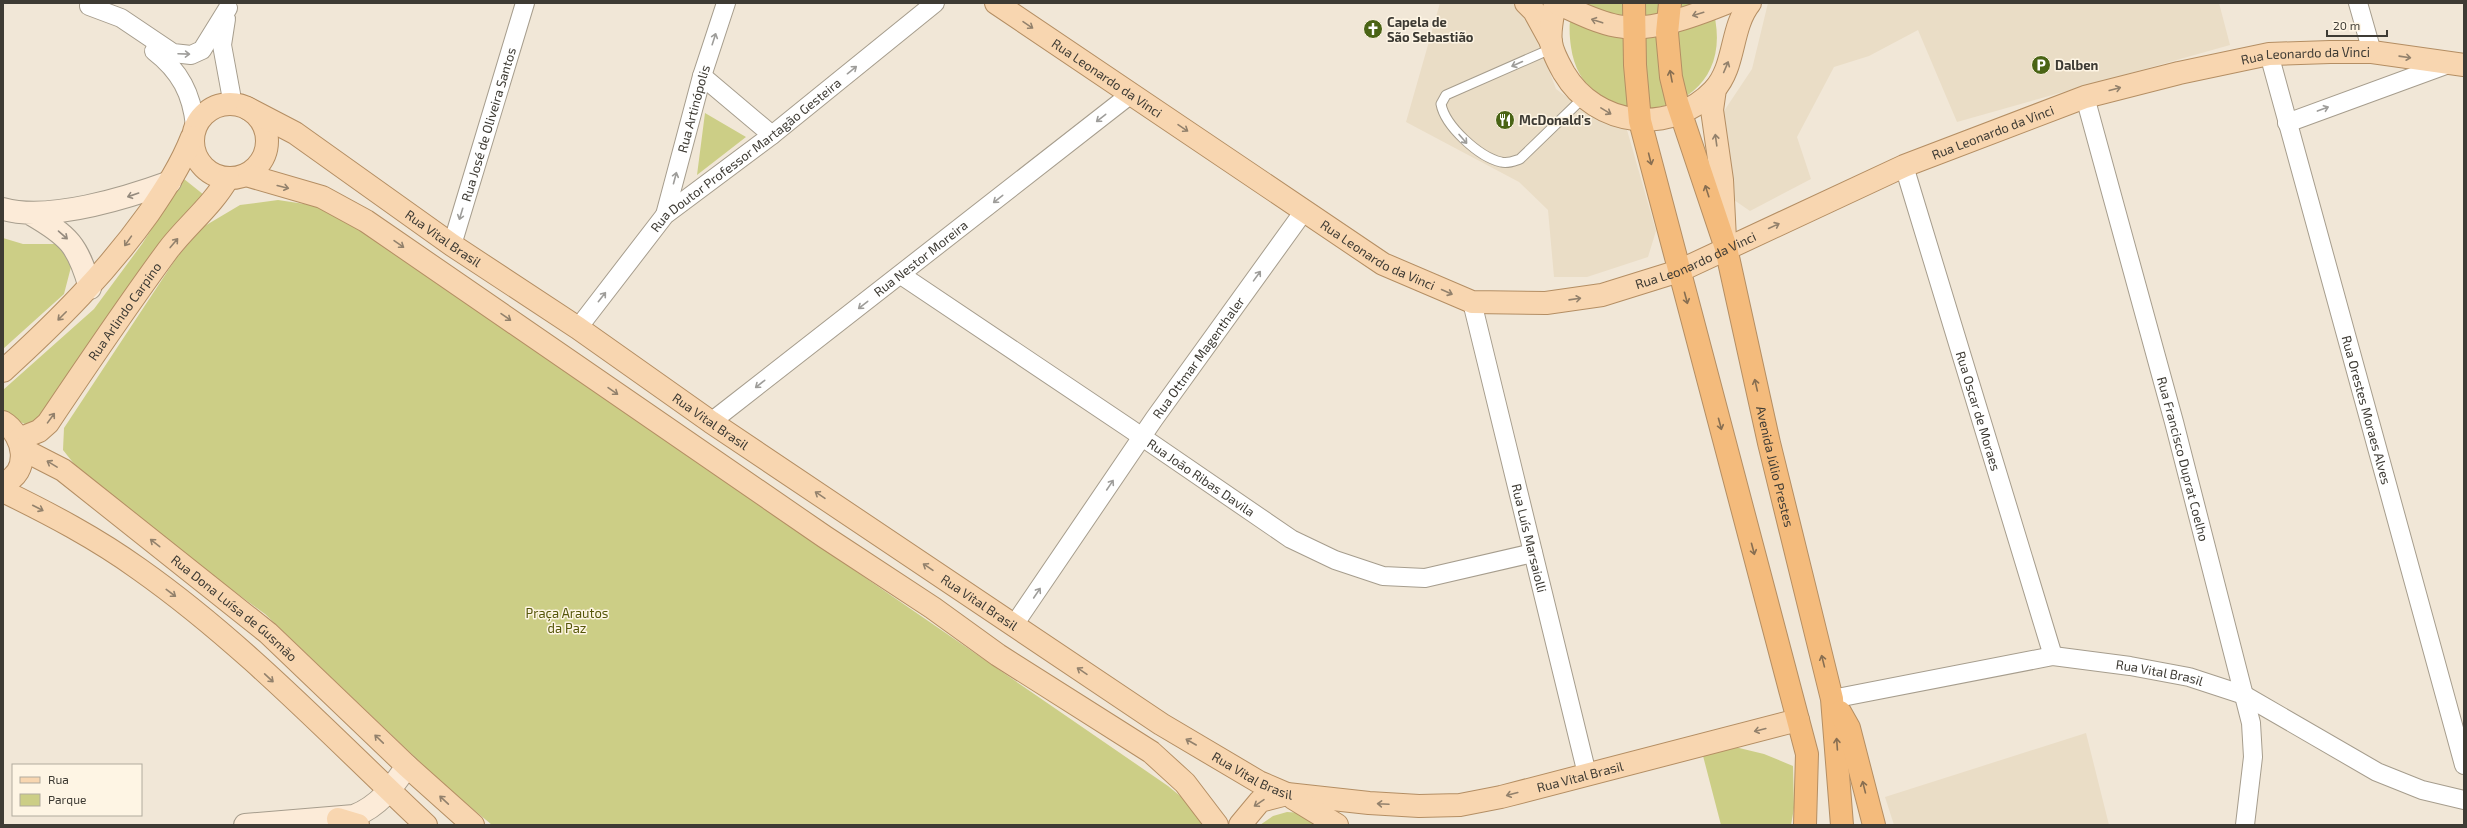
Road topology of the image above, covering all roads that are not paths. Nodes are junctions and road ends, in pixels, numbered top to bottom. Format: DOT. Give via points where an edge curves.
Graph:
graph roads {
  1 [pos="525,3"];
  2 [pos="726,3"];
  3 [pos="935,3"];
  4 [pos="996,3"];
  5 [pos="1526,3"];
  6 [pos="1556,3"];
  7 [pos="1634,3"];
  8 [pos="1726,3"];
  9 [pos="1750,3"];
  10 [pos="2358,3"];
  11 [pos="86,5"];
  12 [pos="229,5"];
  13 [pos="1669,12"];
  14 [pos="1635,28"];
  15 [pos="1552,45"];
  16 [pos="2372,52"];
  17 [pos="2269,54"];
  18 [pos="2457,64"];
  19 [pos="702,76"];
  20 [pos="1715,89"];
  21 [pos="1131,94"];
  22 [pos="2085,97"];
  23 [pos="1583,98"];
  24 [pos="238,105"];
  25 [pos="1682,113"];
  26 [pos="1640,121"];
  27 [pos="2286,122"];
  28 [pos="194,132"];
  29 [pos="772,135"];
  30 [pos="1904,166"];
  31 [pos="237,177"];
  32 [pos="170,182"];
  33 [pos="3,209"];
  34 [pos="1304,211"];
  35 [pos="30,214"];
  36 [pos="665,215"];
  37 [pos="452,245"];
  38 [pos="1726,248"];
  39 [pos="1679,271"];
  40 [pos="901,275"];
  41 [pos="90,288"];
  42 [pos="1472,302"];
  43 [pos="578,328"];
  44 [pos="3,371"];
  45 [pos="3,422"];
  46 [pos="711,422"];
  47 [pos="1143,437"];
  48 [pos="21,444"];
  49 [pos="3,483"];
  50 [pos="3,491"];
  51 [pos="1533,553"];
  52 [pos="1014,625"];
  53 [pos="2053,656"];
  54 [pos="2244,695"];
  55 [pos="1832,699"];
  56 [pos="1798,720"];
  57 [pos="2464,765"];
  58 [pos="407,766"];
  59 [pos="1587,774"];
  60 [pos="389,792"];
  61 [pos="1287,794"];
  62 [pos="2464,800"];
  63 [pos="348,822"];
  64 [pos="245,825"];
  65 [pos="426,825"];
  66 [pos="473,825"];
  67 [pos="1217,825"];
  68 [pos="1240,825"];
  69 [pos="1337,825"];
  70 [pos="1805,825"];
  71 [pos="1842,825"];
  72 [pos="1874,825"];
  73 [pos="2245,825"];
  1 -- 37 [label="street, Rua José de Oliveira Santos, one-way"];
  19 -- 2 [label="street, Rua Artinópolis, one-way"];
  29 -- 3 [label="street, Rua Doutor Professor Martagão Gesteira, one-way"];
  4 -- 21 [label="main road, Rua Leonardo da Vinci, one-way"];
  5 -- 15 [label="main road" via="1534,11"];
  14 -- 6 [label="main road, one-way" via="1594,20"];
  6 -- 15 [label="main road"];
  7 -- 14 [label="highway"];
  8 -- 13 [label="main road, one-way" via="1699,14"];
  20 -- 9 [label="main road, one-way" via="1732,52 1737,25"];
  10 -- 16 [label="street"];
  11 -- 12 [label="street, one-way" via="122,18 173,54 191,55 202,50"];
  11 -- 28 [label="street" via="173,66 186,85 193,108"];
  12 -- 24 [label="street" via="222,45 231,94"];
  13 -- 14 [label="main road"];
  25 -- 13 [label="highway, Avenida Júlio Prestes, one-way" via="1669,62"];
  14 -- 26 [label="highway"];
  15 -- 23 [label="main road" via="1559,65 1572,87"];
  15 -- 23 [label="lane, one-way" via="1446,96 1441,104 1443,114 1467,144 1501,162 1510,163 1520,159"];
  16 -- 17 [label="main road, Rua Leonardo da Vinci"];
  16 -- 18 [label="main road, Rua Leonardo da Vinci, one-way"];
  22 -- 17 [label="main road, Rua Leonardo da Vinci, one-way"];
  17 -- 27 [label="street, Rua Orestes Moraes Alves"];
  27 -- 18 [label="street, Rua Leonardo da Vinci, one-way"];
  19 -- 29 [label="street"];
  36 -- 19 [label="street, Rua Artinópolis, one-way"];
  20 -- 25 [label="main road"];
  38 -- 20 [label="main road, one-way" via="1722,180 1712,110"];
  21 -- 34 [label="main road, Rua Leonardo da Vinci, one-way"];
  21 -- 40 [label="street, Rua Nestor Moreira, one-way"];
  22 -- 30 [label="main road, Rua Leonardo da Vinci"];
  22 -- 54 [label="street, Rua Francisco Duprat Coelho" via="2174,422"];
  23 -- 26 [label="main road, one-way" via="1615,116"];
  24 -- 28 [label="main road" via="218,105 208,110"];
  24 -- 31 [label="main road" via="256,115 263,124 267,147 256,168"];
  24 -- 37 [label="main road, Rua Vital Brasil" via="295,133"];
  25 -- 26 [label="main road" via="1659,120"];
  38 -- 25 [label="highway, Avenida Júlio Prestes, one-way"];
  26 -- 39 [label="highway, one-way"];
  27 -- 57 [label="street, Rua Orestes Moraes Alves"];
  28 -- 31 [label="main road" via="192,147 201,165 208,172"];
  28 -- 32 [label="main road" via="183,161"];
  29 -- 36 [label="street, Rua Doutor Professor Martagão Gesteira"];
  38 -- 30 [label="main road, Rua Leonardo da Vinci, one-way"];
  30 -- 53 [label="street, Rua Oscar de Moraes"];
  48 -- 31 [label="main road, Rua Arlindo Carpino, one-way" via="48,423 169,248 193,220"];
  31 -- 67 [label="main road, one-way" via="322,197 366,221 998,655 1151,752 1185,783"];
  32 -- 35 [label="street, one-way" via="113,202"];
  32 -- 41 [label="main road, one-way" via="124,248"];
  33 -- 35 [label="street"];
  34 -- 42 [label="main road, Rua Leonardo da Vinci, one-way" via="1383,264"];
  47 -- 34 [label="street, Rua Ottmar Magenthaler, one-way"];
  35 -- 41 [label="street, one-way" via="55,228 72,243 83,262"];
  43 -- 36 [label="street, Rua Doutor Professor Martagão Gesteira, one-way"];
  37 -- 43 [label="main road, Rua Vital Brasil"];
  38 -- 39 [label="main road, Rua Leonardo da Vinci"];
  55 -- 38 [label="highway, Avenida Júlio Prestes, one-way" via="1769,443"];
  42 -- 39 [label="main road, Rua Leonardo da Vinci, one-way" via="1546,303 1602,295"];
  39 -- 56 [label="highway, one-way"];
  40 -- 46 [label="street, Rua Nestor Moreira, one-way"];
  40 -- 47 [label="street, Rua João Ribas Davila"];
  41 -- 44 [label="main road, one-way"];
  42 -- 51 [label="street, Rua Luís Marsaiolli"];
  43 -- 46 [label="main road, Rua Vital Brasil"];
  45 -- 48 [label="main road" via="13,429"];
  52 -- 46 [label="main road, Rua Vital Brasil, one-way"];
  47 -- 51 [label="street, Rua João Ribas Davila" via="1291,539 1334,560 1383,576 1425,578"];
  52 -- 47 [label="street, Rua Ottmar Magenthaler, one-way"];
  48 -- 49 [label="main road" via="21,462 16,473"];
  58 -- 48 [label="main road, Rua Dona Luísa de Gusmão, one-way" via="268,632 63,470"];
  50 -- 60 [label="main road, one-way" via="65,522 139,569 186,604 299,705"];
  51 -- 59 [label="street, Rua Luís Marsaiolli"];
  61 -- 52 [label="main road, Rua Vital Brasil, one-way" via="1259,782 1161,724"];
  53 -- 54 [label="street, Rua Vital Brasil" via="2189,677"];
  53 -- 55 [label="street, Rua Vital Brasil"];
  54 -- 62 [label="street, Rua Vital Brasil" via="2377,772 2422,790"];
  54 -- 73 [label="street, Rua Francisco Duprat Coelho" via="2251,723 2253,757"];
  71 -- 55 [label="highway, Avenida Júlio Prestes, one-way"];
  72 -- 55 [label="highway, one-way" via="1849,728"];
  56 -- 59 [label="main road, Rua Vital Brasil, one-way"];
  56 -- 70 [label="highway" via="1807,754"];
  58 -- 60 [label="street"];
  66 -- 58 [label="main road, Rua Dona Luísa de Gusmão, one-way"];
  59 -- 61 [label="main road, Rua Vital Brasil, one-way" via="1460,805 1369,803"];
  60 -- 63 [label="street" via="369,810"];
  60 -- 65 [label="main road"];
  61 -- 68 [label="main road, one-way" via="1260,801"];
  61 -- 69 [label="main road"];
  63 -- 64 [label="street"];
}
